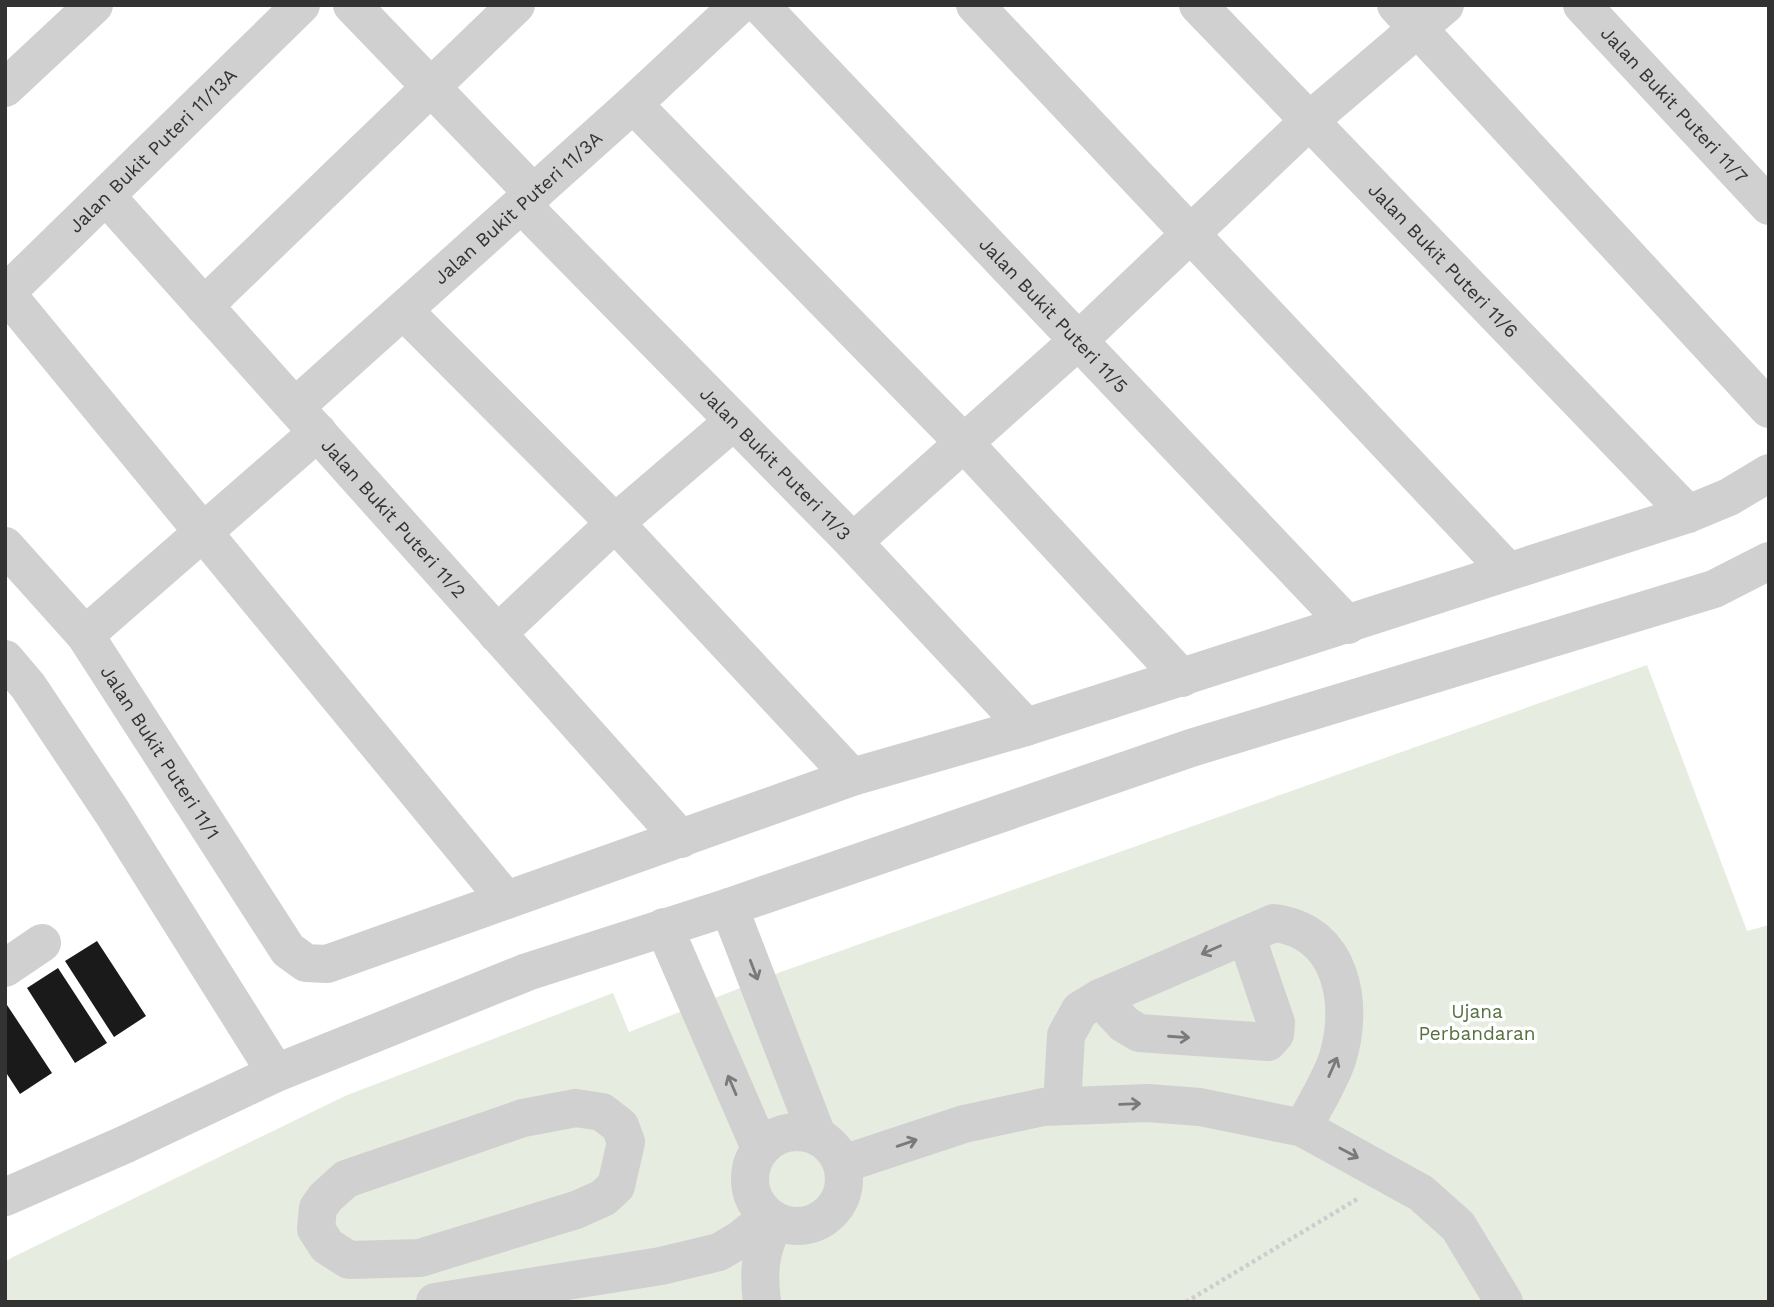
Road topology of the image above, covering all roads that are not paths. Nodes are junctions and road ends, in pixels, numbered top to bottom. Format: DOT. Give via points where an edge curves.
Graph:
graph roads {
  1 [pos="94,5"];
  2 [pos="301,5"];
  3 [pos="352,5"];
  4 [pos="516,5"];
  5 [pos="739,5"];
  6 [pos="760,5"];
  7 [pos="975,5"];
  8 [pos="1198,5"];
  9 [pos="1582,5"];
  10 [pos="1419,13"];
  11 [pos="432,87"];
  12 [pos="5,88"];
  13 [pos="633,104"];
  14 [pos="1309,121"];
  15 [pos="106,196"];
  16 [pos="528,199"];
  17 [pos="1769,206"];
  18 [pos="1191,233"];
  19 [pos="5,294"];
  20 [pos="204,306"];
  21 [pos="404,310"];
  22 [pos="1079,340"];
  23 [pos="1769,409"];
  24 [pos="307,420"];
  25 [pos="734,421"];
  26 [pos="965,444"];
  27 [pos="1769,473"];
  28 [pos="1688,514"];
  29 [pos="615,523"];
  30 [pos="203,532"];
  31 [pos="853,542"];
  32 [pos="5,546"];
  33 [pos="1769,561"];
  34 [pos="1507,570"];
  35 [pos="1348,625"];
  36 [pos="497,634"];
  37 [pos="85,635"];
  38 [pos="5,659"];
  39 [pos="1182,678"];
  40 [pos="1026,727"];
  41 [pos="852,777"];
  42 [pos="681,839"];
  43 [pos="506,900"];
  44 [pos="729,906"];
  45 [pos="664,927"];
  46 [pos="1246,935"];
  47 [pos="42,943"];
  48 [pos="5,968"];
  49 [pos="1100,998"];
  50 [pos="276,1073"];
  51 [pos="1062,1106"];
  52 [pos="1303,1128"];
  53 [pos="817,1135"];
  54 [pos="760,1148"];
  55 [pos="843,1164"];
  56 [pos="5,1197"];
  57 [pos="772,1219"];
  58 [pos="420,1258"];
  59 [pos="427,1302"];
  60 [pos="435,1302"];
  61 [pos="762,1302"];
  62 [pos="1504,1302"];
  1 -- 12 [label="street"];
  2 -- 15 [label="street, Jalan Bukit Puteri 11/13A"];
  3 -- 11 [label="street, Jalan Bukit Puteri 11/3"];
  4 -- 11 [label="street"];
  5 -- 13 [label="street, Jalan Bukit Puteri 11/3A"];
  6 -- 22 [label="street, Jalan Bukit Puteri 11/5"];
  7 -- 18 [label="street"];
  8 -- 14 [label="street, Jalan Bukit Puteri 11/6"];
  9 -- 17 [label="street, Jalan Bukit Puteri 11/7"];
  10 -- 14 [label="street"];
  10 -- 23 [label="street"];
  11 -- 16 [label="street, Jalan Bukit Puteri 11/3"];
  11 -- 20 [label="street"];
  13 -- 16 [label="street, Jalan Bukit Puteri 11/3A"];
  13 -- 26 [label="street"];
  14 -- 18 [label="street"];
  14 -- 28 [label="street, Jalan Bukit Puteri 11/6"];
  15 -- 19 [label="street, Jalan Bukit Puteri 11/13A"];
  15 -- 20 [label="street, Jalan Bukit Puteri 11/2"];
  16 -- 21 [label="street, Jalan Bukit Puteri 11/3A"];
  16 -- 25 [label="street, Jalan Bukit Puteri 11/3"];
  18 -- 22 [label="street"];
  18 -- 34 [label="street"];
  19 -- 30 [label="street"];
  20 -- 24 [label="street, Jalan Bukit Puteri 11/2"];
  21 -- 24 [label="street, Jalan Bukit Puteri 11/3A"];
  21 -- 29 [label="street"];
  22 -- 26 [label="street"];
  22 -- 35 [label="street, Jalan Bukit Puteri 11/5"];
  24 -- 30 [label="street, Jalan Bukit Puteri 11/3A"];
  24 -- 36 [label="street, Jalan Bukit Puteri 11/2"];
  25 -- 29 [label="street"];
  25 -- 31 [label="street, Jalan Bukit Puteri 11/3"];
  26 -- 31 [label="street"];
  26 -- 39 [label="street"];
  27 -- 28 [label="street"];
  28 -- 34 [label="street"];
  29 -- 36 [label="street"];
  29 -- 41 [label="street"];
  30 -- 37 [label="street, Jalan Bukit Puteri 11/3A"];
  30 -- 43 [label="street"];
  31 -- 40 [label="street, Jalan Bukit Puteri 11/3"];
  32 -- 37 [label="street, Jalan Bukit Puteri 11/1"];
  33 -- 44 [label="street" via="1714,589 1191,748"];
  34 -- 35 [label="street"];
  35 -- 39 [label="street"];
  36 -- 42 [label="street, Jalan Bukit Puteri 11/2"];
  37 -- 43 [label="street, Jalan Bukit Puteri 11/1" via="288,950 306,963 327,964"];
  38 -- 50 [label="street" via="112,812"];
  39 -- 40 [label="street"];
  40 -- 41 [label="street"];
  41 -- 42 [label="street"];
  42 -- 43 [label="street"];
  44 -- 45 [label="street"];
  44 -- 53 [label="street, one-way"];
  45 -- 50 [label="street" via="527,972"];
  54 -- 45 [label="street, one-way"];
  46 -- 49 [label="street, one-way"];
  49 -- 46 [label="street, one-way" via="1139,1033 1268,1042 1276,1023"];
  52 -- 46 [label="street, one-way" via="1337,1060 1344,1016 1341,979 1328,953 1295,925 1274,923"];
  47 -- 48 [label="street"];
  49 -- 51 [label="street" via="1080,1010 1066,1035"];
  50 -- 56 [label="street"];
  51 -- 52 [label="street, one-way" via="1200,1107"];
  55 -- 51 [label="street, one-way" via="964,1124"];
  52 -- 62 [label="street, one-way" via="1421,1193 1458,1226"];
  53 -- 54 [label="street" via="796,1131 776,1135"];
  53 -- 55 [label="street" via="833,1147"];
  54 -- 57 [label="street" via="751,1165 749,1184 755,1203"];
  55 -- 57 [label="street" via="842,1191 828,1215 812,1224 794,1226"];
  57 -- 60 [label="street" via="719,1252 661,1266"];
  57 -- 61 [label="street" via="763,1242"];
  58 -- 58 [label="street" via="603,1198 616,1186 623,1163 626,1142 620,1126 602,1112 576,1108 523,1118 346,1179 318,1208 316,1229 327,1247 349,1260"];
  58 -- 59 [label="street"];
}
